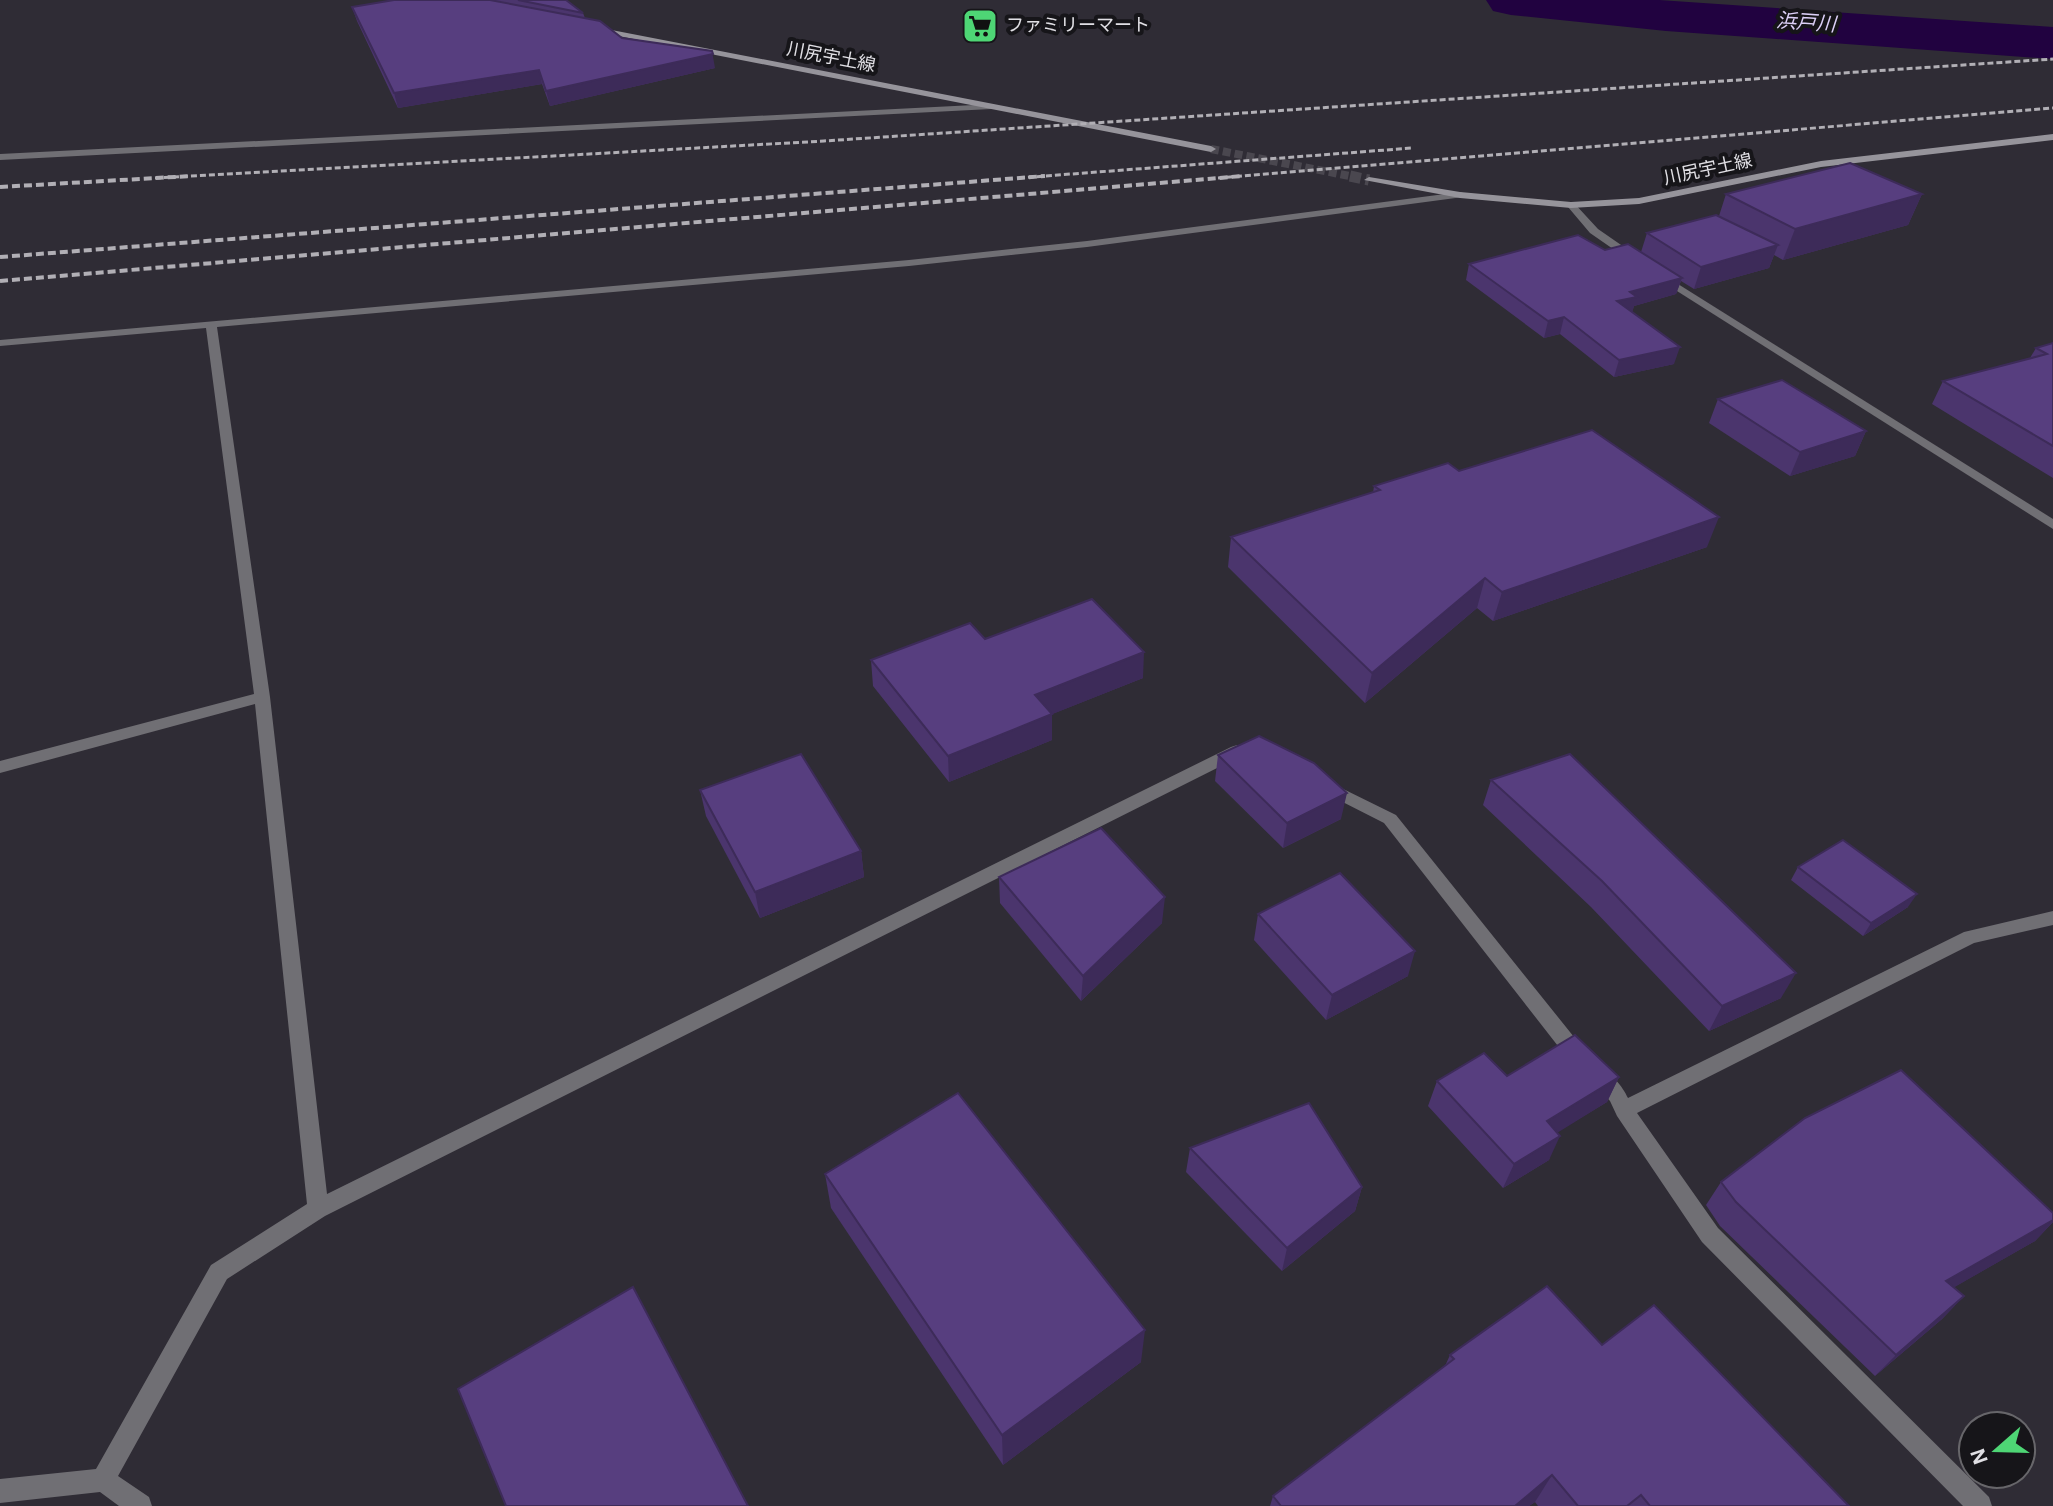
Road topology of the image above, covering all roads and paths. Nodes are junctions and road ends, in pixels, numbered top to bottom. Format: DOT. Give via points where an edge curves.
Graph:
graph roads {
  1 [pos="585,27"];
  2 [pos="991,106"];
  3 [pos="2053,137"];
  4 [pos="1211,149"];
  5 [pos="0,157"];
  6 [pos="1369,180"];
  7 [pos="1460,195"];
  8 [pos="1571,205"];
  9 [pos="211,326"];
  10 [pos="0,343"];
  11 [pos="2053,525"];
  12 [pos="262,697"];
  13 [pos="1259,753"];
  14 [pos="0,767"];
  15 [pos="1311,779"];
  16 [pos="2053,918"];
  17 [pos="1624,1110"];
  18 [pos="318,1209"];
  19 [pos="103,1480"];
  20 [pos="0,1491"];
  21 [pos="140,1506"];
  22 [pos="1980,1506"];
  1 -- 2 [label="main road, 川尻宇土線"];
  2 -- 4 [label="main road, 川尻宇土線"];
  2 -- 5 [label="street"];
  3 -- 8 [label="main road, 川尻宇土線" via="1891,153 1639,201"];
  6 -- 7 [label="main road, 川尻宇土線"];
  7 -- 8 [label="main road, 川尻宇土線"];
  7 -- 9 [label="street" via="969,257"];
  8 -- 11 [label="street" via="1594,231 1638,262"];
  9 -- 10 [label="street"];
  9 -- 12 [label="street"];
  12 -- 14 [label="street"];
  12 -- 18 [label="street"];
  13 -- 18 [label="street" via="1246,747"];
  15 -- 17 [label="street" via="1390,819"];
  16 -- 17 [label="street" via="1970,937"];
  17 -- 22 [label="street" via="1710,1235"];
  18 -- 19 [label="street" via="219,1272"];
  19 -- 20 [label="street"];
  19 -- 21 [label="street"];
}
